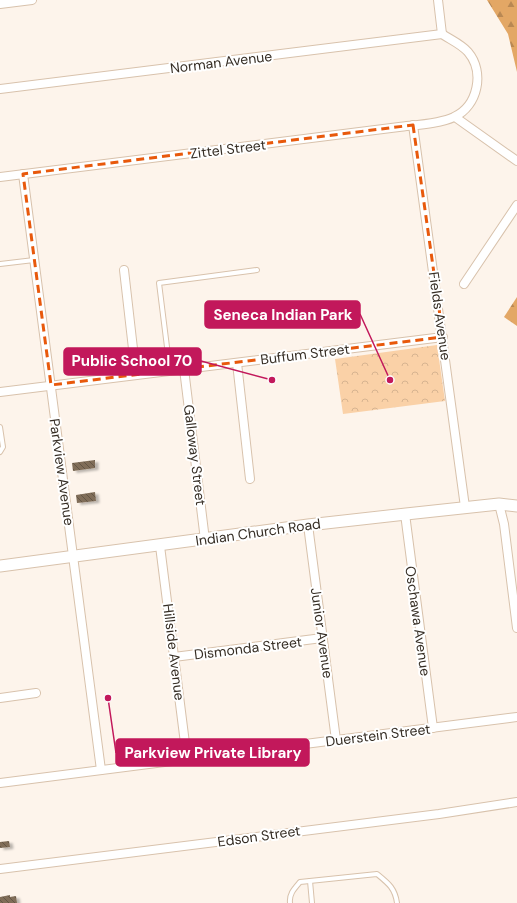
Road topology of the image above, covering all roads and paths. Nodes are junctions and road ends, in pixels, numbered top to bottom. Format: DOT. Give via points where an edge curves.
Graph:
graph roads {
  1 [pos="32,0"];
  2 [pos="438,0"];
  3 [pos="0,4"];
  4 [pos="442,34"];
  5 [pos="0,89"];
  6 [pos="455,117"];
  7 [pos="413,125"];
  8 [pos="517,161"];
  9 [pos="23,174"];
  10 [pos="0,177"];
  11 [pos="517,205"];
  12 [pos="34,260"];
  13 [pos="0,264"];
  14 [pos="124,270"];
  15 [pos="257,270"];
  16 [pos="464,284"];
  17 [pos="443,337"];
  18 [pos="237,363"];
  19 [pos="184,369"];
  20 [pos="170,371"];
  21 [pos="136,375"];
  22 [pos="51,385"];
  23 [pos="0,392"];
  24 [pos="0,427"];
  25 [pos="0,452"];
  26 [pos="250,479"];
  27 [pos="499,504"];
  28 [pos="517,506"];
  29 [pos="465,507"];
  30 [pos="405,514"];
  31 [pos="308,525"];
  32 [pos="205,540"];
  33 [pos="160,546"];
  34 [pos="74,557"];
  35 [pos="0,566"];
  36 [pos="517,628"];
  37 [pos="322,638"];
  38 [pos="174,657"];
  39 [pos="36,693"];
  40 [pos="0,698"];
  41 [pos="517,717"];
  42 [pos="433,728"];
  43 [pos="336,740"];
  44 [pos="187,759"];
  45 [pos="101,770"];
  46 [pos="0,783"];
  47 [pos="517,802"];
  48 [pos="0,869"];
  49 [pos="310,881"];
  50 [pos="290,903"];
  51 [pos="312,903"];
  52 [pos="397,903"];
  1 -- 3 [label="street"];
  2 -- 4 [label="street"];
  4 -- 5 [label="street, Norman Avenue"];
  4 -- 6 [label="street" via="467,51 477,72 478,80 472,99"];
  6 -- 7 [label="street, Zittel Street"];
  6 -- 8 [label="street"];
  7 -- 9 [label="street, Zittel Street"];
  7 -- 17 [label="street, Fields Avenue"];
  9 -- 10 [label="street, Zittel Street"];
  9 -- 12 [label="street, Parkview Avenue"];
  11 -- 16 [label="street"];
  12 -- 13 [label="lane"];
  12 -- 22 [label="street, Parkview Avenue"];
  14 -- 21 [label="street"];
  15 -- 20 [label="lane" via="159,283"];
  17 -- 18 [label="street, Buffum Street"];
  17 -- 29 [label="street, Fields Avenue"];
  18 -- 19 [label="street, Buffum Street"];
  18 -- 26 [label="street"];
  19 -- 20 [label="street, Buffum Street"];
  19 -- 32 [label="street, Galloway Street"];
  20 -- 21 [label="street, Buffum Street"];
  21 -- 22 [label="street, Buffum Street"];
  22 -- 23 [label="street, Buffum Street"];
  22 -- 34 [label="street, Parkview Avenue"];
  24 -- 25 [label="lane" via="3,446"];
  27 -- 28 [label="street, Indian Church Road"];
  27 -- 29 [label="street, Indian Church Road"];
  27 -- 36 [label="street" via="504,524"];
  29 -- 30 [label="street, Indian Church Road"];
  30 -- 31 [label="street, Indian Church Road"];
  30 -- 42 [label="street, Oschawa Avenue"];
  31 -- 32 [label="street, Indian Church Road"];
  31 -- 37 [label="street, Junior Avenue"];
  32 -- 33 [label="street, Indian Church Road"];
  33 -- 34 [label="street, Indian Church Road"];
  33 -- 38 [label="street, Hillside Avenue"];
  34 -- 35 [label="street, Indian Church Road"];
  34 -- 45 [label="street, Parkview Avenue"];
  37 -- 38 [label="street, Dismonda Street"];
  37 -- 43 [label="street, Junior Avenue"];
  38 -- 44 [label="street, Hillside Avenue"];
  39 -- 40 [label="street"];
  41 -- 42 [label="street, Duerstein Street"];
  42 -- 43 [label="street, Duerstein Street"];
  43 -- 44 [label="street, Duerstein Street"];
  44 -- 45 [label="street, Duerstein Street"];
  45 -- 46 [label="street, Duerstein Street"];
  47 -- 48 [label="street, Edson Street"];
  49 -- 50 [label="lane" via="300,882 293,890"];
  49 -- 51 [label="lane"];
  49 -- 52 [label="lane" via="377,874 395,893"];
}
